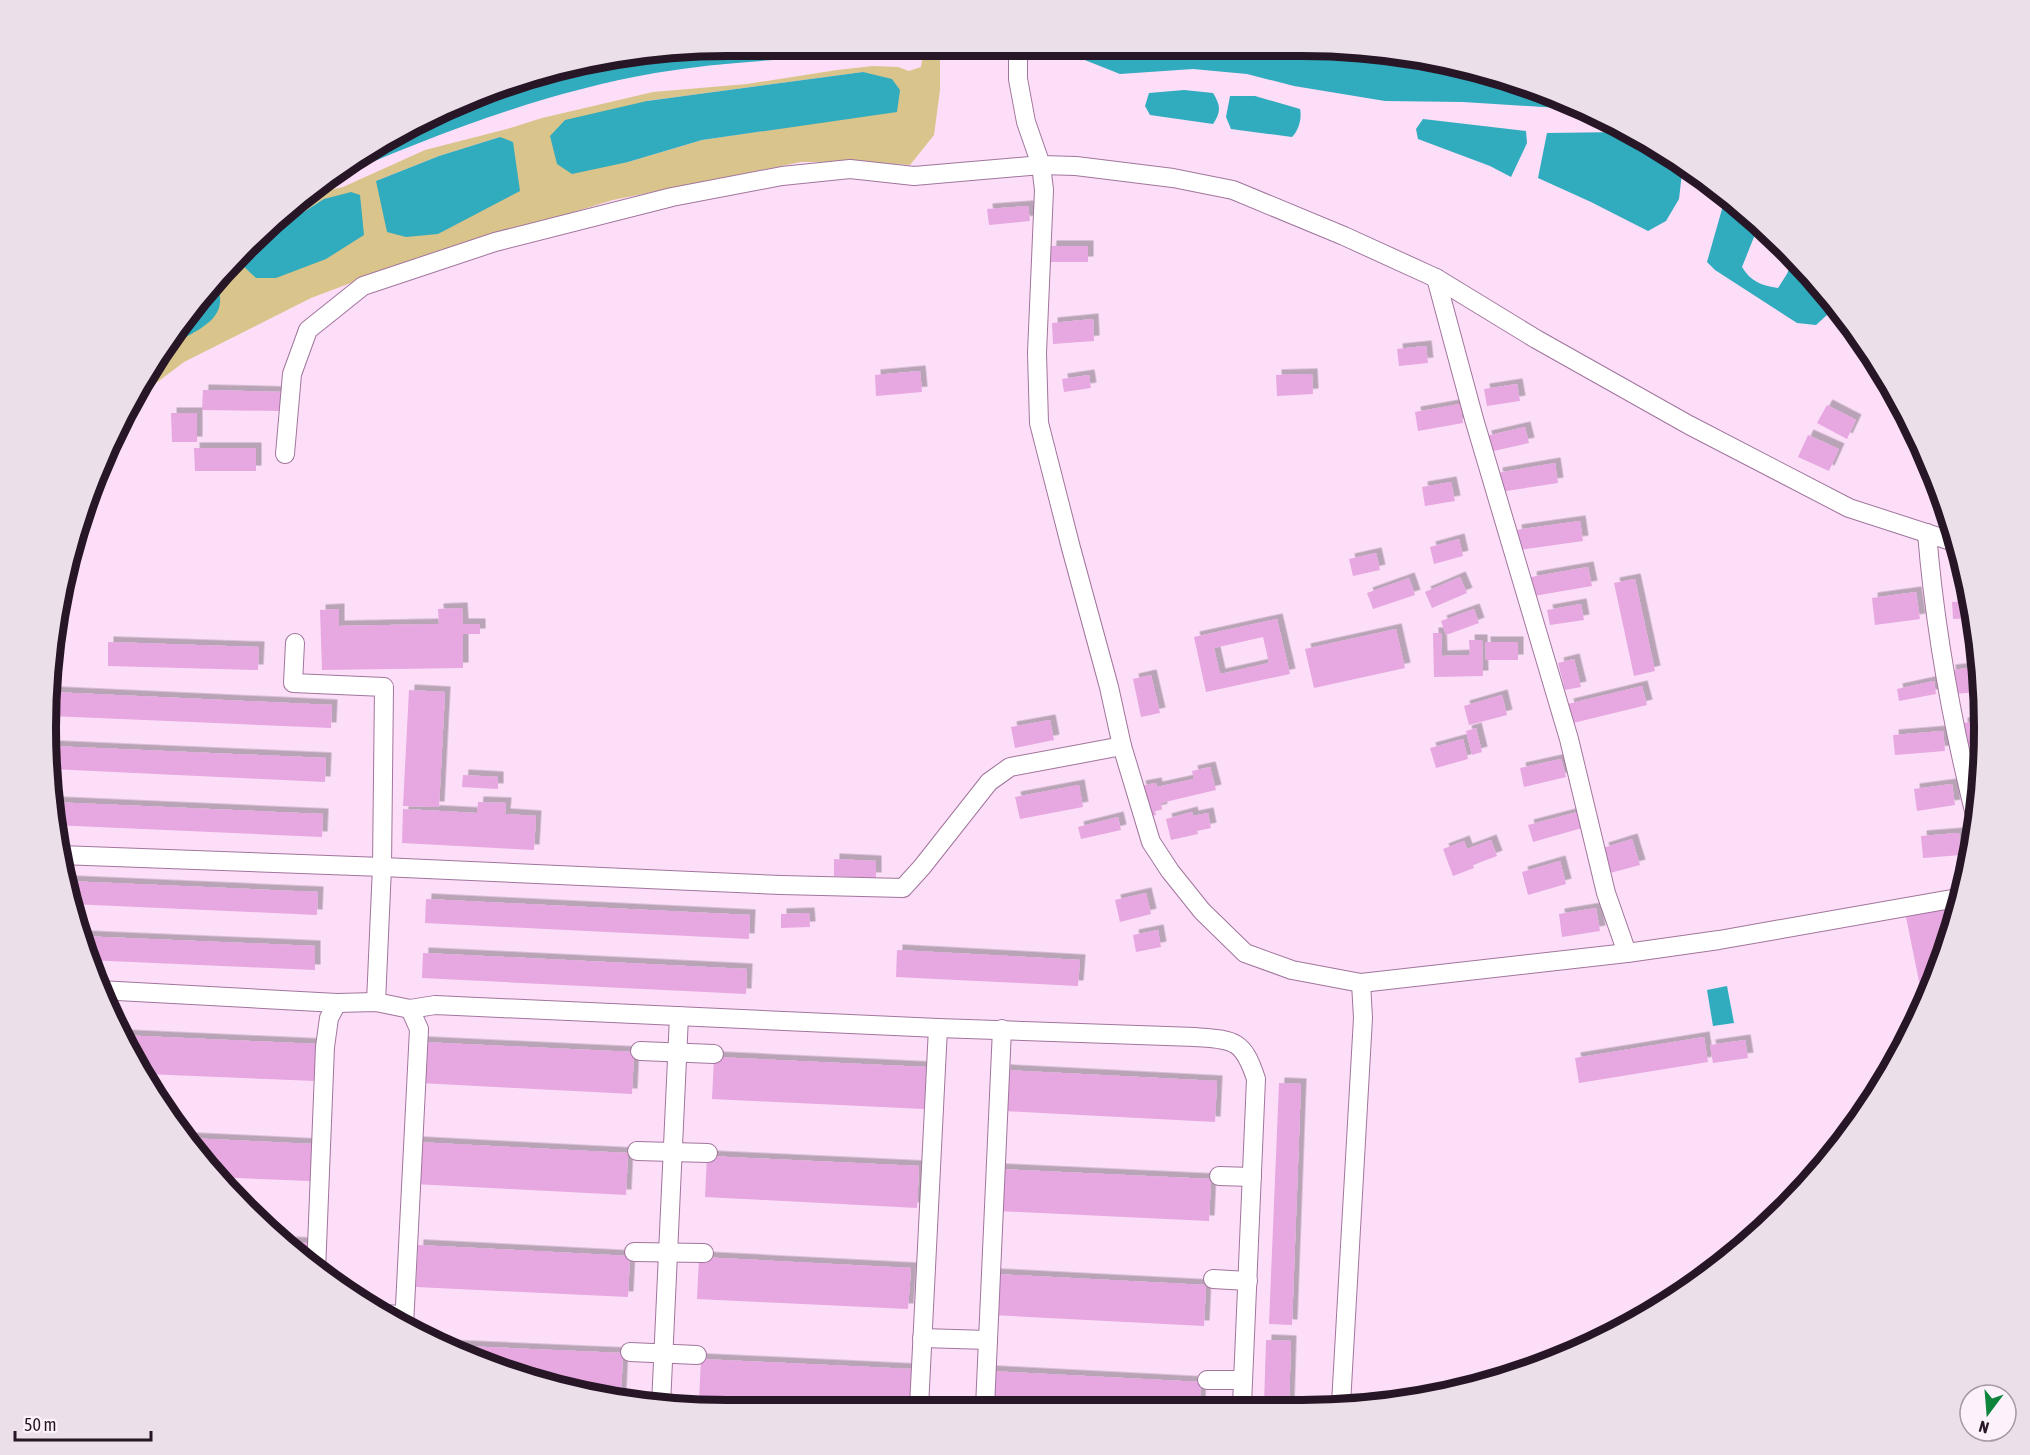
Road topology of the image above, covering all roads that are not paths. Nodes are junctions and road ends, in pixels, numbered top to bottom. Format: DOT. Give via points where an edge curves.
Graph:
graph roads {
  1 [pos="1018,55"];
  2 [pos="1041,165"];
  3 [pos="1436,278"];
  4 [pos="285,454"];
  5 [pos="1927,533"];
  6 [pos="1948,540"];
  7 [pos="294,643"];
  8 [pos="1122,746"];
  9 [pos="1971,796"];
  10 [pos="67,855"];
  11 [pos="382,867"];
  12 [pos="1953,899"];
  13 [pos="1627,953"];
  14 [pos="1361,983"];
  15 [pos="110,991"];
  16 [pos="376,1002"];
  17 [pos="337,1003"];
  18 [pos="410,1010"];
  19 [pos="679,1016"];
  20 [pos="938,1028"];
  21 [pos="1002,1029"];
  22 [pos="640,1052"];
  23 [pos="678,1053"];
  24 [pos="714,1054"];
  25 [pos="637,1150"];
  26 [pos="673,1152"];
  27 [pos="708,1153"];
  28 [pos="1219,1176"];
  29 [pos="1252,1177"];
  30 [pos="634,1252"];
  31 [pos="668,1252"];
  32 [pos="704,1253"];
  33 [pos="316,1260"];
  34 [pos="1213,1279"];
  35 [pos="1248,1281"];
  36 [pos="404,1316"];
  37 [pos="922,1338"];
  38 [pos="988,1340"];
  39 [pos="630,1352"];
  40 [pos="664,1354"];
  41 [pos="697,1354"];
  42 [pos="1207,1380"];
  43 [pos="1243,1380"];
  44 [pos="662,1396"];
  45 [pos="1341,1398"];
  46 [pos="919,1400"];
  47 [pos="985,1400"];
  48 [pos="1242,1400"];
  1 -- 2 [label="street" via="1026,122"];
  2 -- 3 [label="street" via="1173,178 1233,190"];
  2 -- 4 [label="street" via="914,176 850,170 782,176 672,197 495,242 363,286 308,330 292,374"];
  2 -- 8 [label="street" via="1044,190 1037,353 1040,423"];
  3 -- 5 [label="street" via="1699,431 1849,508"];
  3 -- 13 [label="street" via="1569,739 1606,893"];
  5 -- 6 [label="street"];
  5 -- 9 [label="street" via="1943,672"];
  7 -- 11 [label="street" via="293,682 384,687"];
  8 -- 11 [label="street" via="1010,767 989,782 903,888"];
  8 -- 14 [label="street" via="1151,842 1202,911 1245,953 1292,970"];
  10 -- 11 [label="street"];
  11 -- 16 [label="street"];
  12 -- 13 [label="street"];
  13 -- 14 [label="street"];
  14 -- 45 [label="street" via="1363,1018"];
  15 -- 17 [label="street"];
  16 -- 17 [label="street"];
  16 -- 18 [label="street"];
  17 -- 33 [label="street" via="329,1018 325,1047"];
  18 -- 19 [label="street" via="435,1005"];
  18 -- 36 [label="street" via="419,1029"];
  19 -- 20 [label="street"];
  19 -- 23 [label="street"];
  20 -- 21 [label="street"];
  20 -- 37 [label="street"];
  21 -- 29 [label="street" via="1195,1037 1223,1039 1239,1045 1250,1059 1256,1079"];
  21 -- 38 [label="street"];
  22 -- 23 [label="street"];
  23 -- 24 [label="street"];
  23 -- 26 [label="street"];
  25 -- 26 [label="street"];
  26 -- 27 [label="street"];
  26 -- 31 [label="street"];
  28 -- 29 [label="street"];
  29 -- 35 [label="street"];
  30 -- 31 [label="street"];
  31 -- 32 [label="street"];
  31 -- 40 [label="street"];
  34 -- 35 [label="street"];
  35 -- 43 [label="street"];
  37 -- 38 [label="street"];
  37 -- 46 [label="street"];
  38 -- 47 [label="street"];
  39 -- 40 [label="street"];
  40 -- 41 [label="street"];
  40 -- 44 [label="street"];
  42 -- 43 [label="street"];
  43 -- 48 [label="street"];
}
